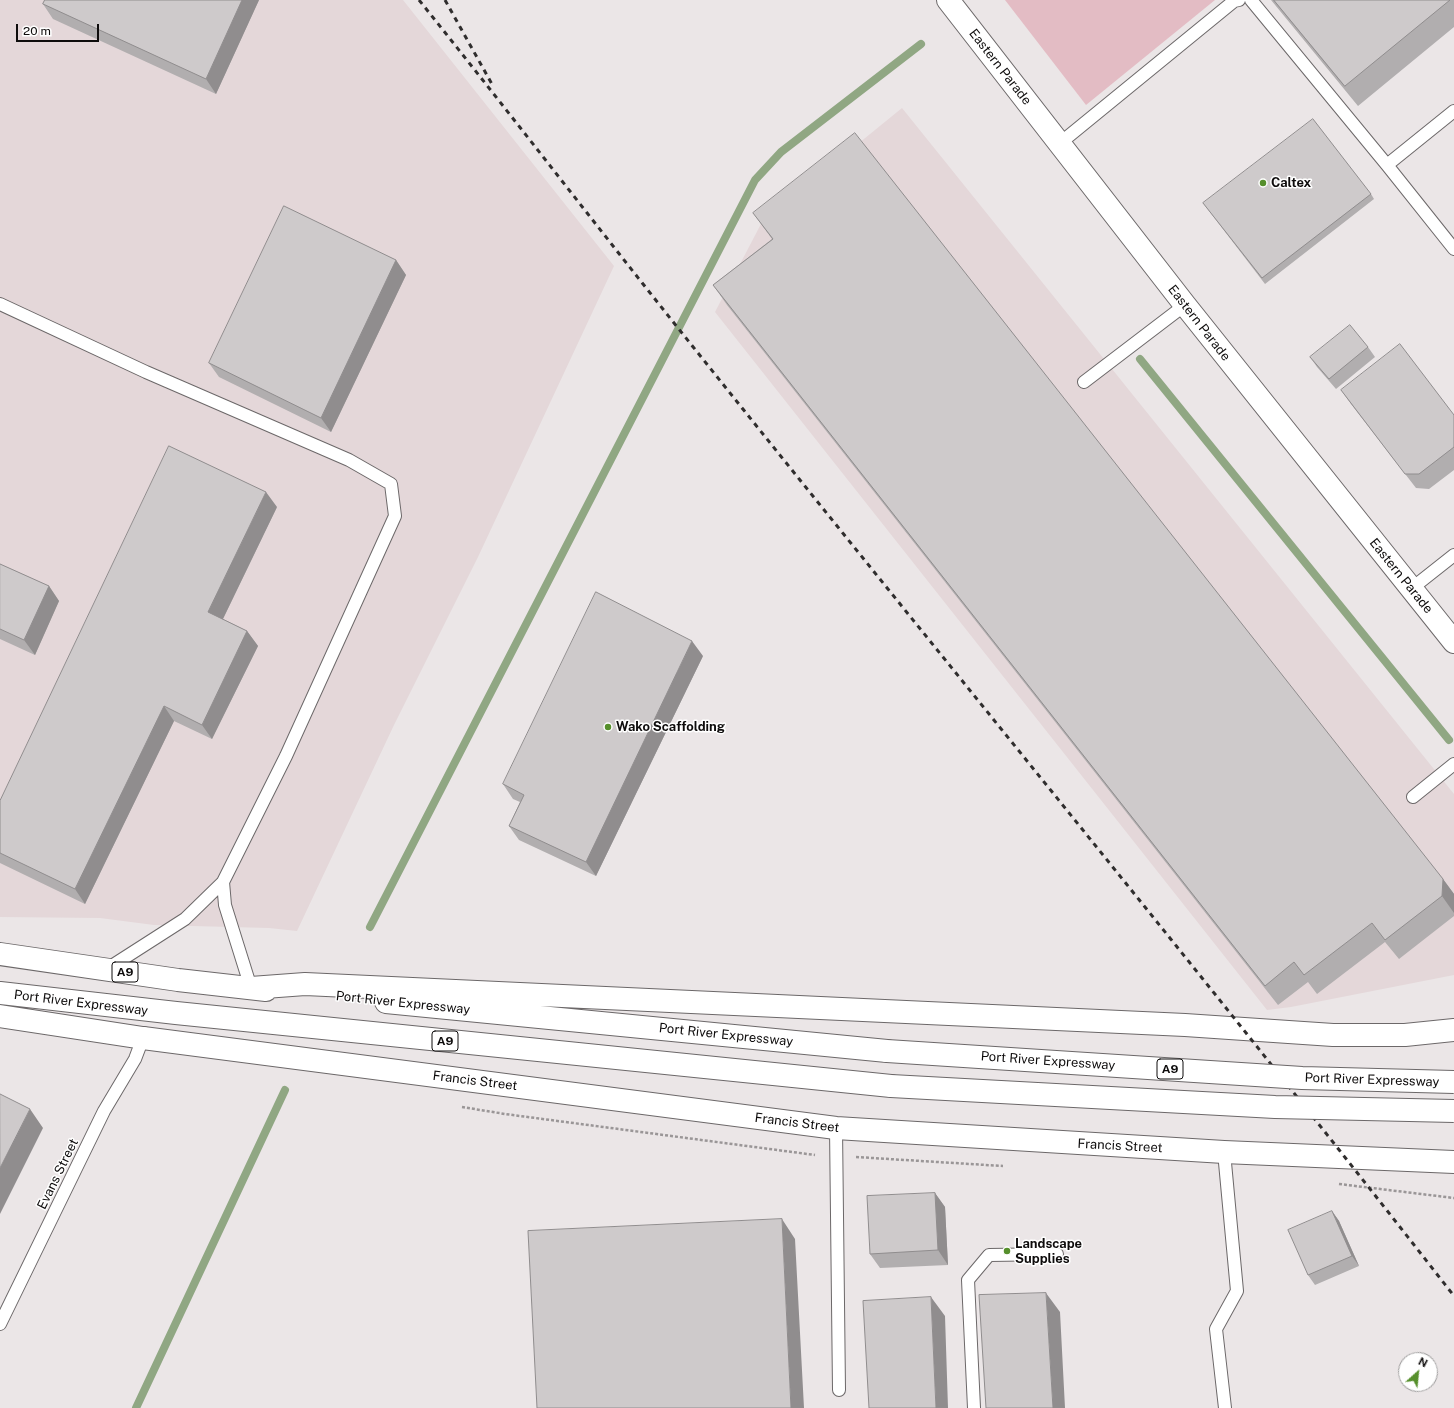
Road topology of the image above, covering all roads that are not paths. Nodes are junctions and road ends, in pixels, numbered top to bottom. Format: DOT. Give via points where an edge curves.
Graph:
graph roads {
  1 [pos="948,0"];
  2 [pos="1238,0"];
  3 [pos="1250,0"];
  4 [pos="1454,112"];
  5 [pos="1059,144"];
  6 [pos="1387,165"];
  7 [pos="1454,249"];
  8 [pos="0,304"];
  9 [pos="1184,304"];
  10 [pos="1084,382"];
  11 [pos="1454,555"];
  12 [pos="1411,589"];
  13 [pos="1454,642"];
  14 [pos="1454,764"];
  15 [pos="1413,797"];
  16 [pos="223,882"];
  17 [pos="0,954"];
  18 [pos="106,969"];
  19 [pos="251,988"];
  20 [pos="0,993"];
  21 [pos="0,1016"];
  22 [pos="1454,1030"];
  23 [pos="143,1038"];
  24 [pos="1454,1082"];
  25 [pos="1454,1111"];
  26 [pos="836,1128"];
  27 [pos="1224,1152"];
  28 [pos="1454,1162"];
  29 [pos="1057,1254"];
  30 [pos="0,1324"];
  31 [pos="840,1390"];
  32 [pos="974,1408"];
  33 [pos="1225,1408"];
  1 -- 5 [label="main road, Eastern Parade"];
  2 -- 5 [label="lane"];
  3 -- 6 [label="lane"];
  4 -- 6 [label="lane"];
  5 -- 9 [label="main road, Eastern Parade"];
  6 -- 7 [label="lane"];
  8 -- 16 [label="lane" via="146,372 349,460 391,484 395,516 286,756"];
  9 -- 10 [label="lane"];
  9 -- 12 [label="main road, Eastern Parade"];
  11 -- 12 [label="lane"];
  12 -- 13 [label="main road, Eastern Parade"];
  14 -- 15 [label="lane"];
  16 -- 18 [label="lane" via="185,919"];
  16 -- 19 [label="lane" via="225,905"];
  17 -- 18 [label="main road, Port River Expressway / A9"];
  18 -- 19 [label="main road, Port River Expressway / A9"];
  19 -- 22 [label="main road" via="305,984 1161,1024 1333,1036 1405,1035"];
  19 -- 24 [label="main road, Port River Expressway / A9, bridge" via="887,1051 1302,1078"];
  20 -- 25 [label="main road, Port River Expressway / A9, bridge" via="891,1086 1275,1107"];
  21 -- 23 [label="main road, Francis Street"];
  23 -- 26 [label="main road, Francis Street"];
  23 -- 30 [label="lane, Evans Street" via="135,1058 104,1111"];
  26 -- 27 [label="main road, Francis Street"];
  26 -- 31 [label="lane"];
  27 -- 28 [label="main road, Francis Street"];
  27 -- 33 [label="lane" via="1238,1291 1216,1329"];
  29 -- 32 [label="lane" via="989,1255 968,1280"];
}
